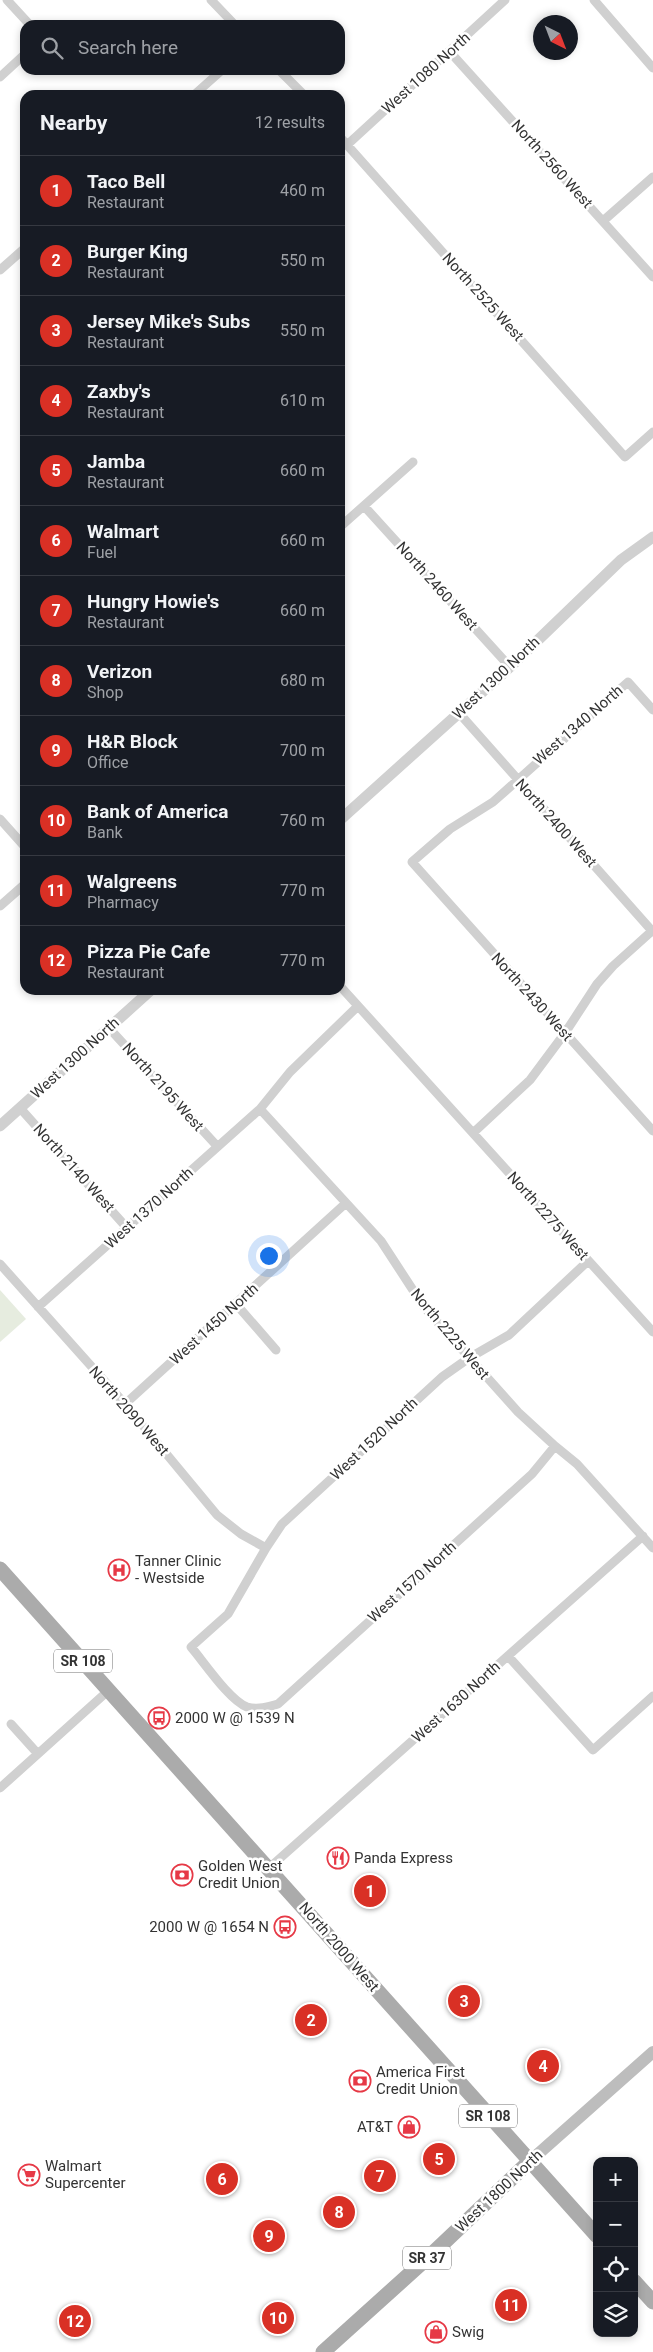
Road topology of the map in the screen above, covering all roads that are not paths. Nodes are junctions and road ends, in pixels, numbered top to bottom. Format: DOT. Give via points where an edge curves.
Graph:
graph roads {
  1 [pos="7,0"];
  2 [pos="211,0"];
  3 [pos="505,0"];
  4 [pos="594,0"];
  5 [pos="25,20"];
  6 [pos="230,20"];
  7 [pos="450,52"];
  8 [pos="20,59"];
  9 [pos="653,68"];
  10 [pos="216,75"];
  11 [pos="284,75"];
  12 [pos="0,77"];
  13 [pos="200,90"];
  14 [pos="299,90"];
  15 [pos="345,143"];
  16 [pos="347,145"];
  17 [pos="653,177"];
  18 [pos="603,221"];
  19 [pos="20,252"];
  20 [pos="0,270"];
  21 [pos="653,277"];
  22 [pos="653,432"];
  23 [pos="413,462"];
  24 [pos="364,506"];
  25 [pos="345,523"];
  26 [pos="653,537"];
  27 [pos="510,667"];
  28 [pos="653,710"];
  29 [pos="459,713"];
  30 [pos="517,779"];
  31 [pos="345,816"];
  32 [pos="0,819"];
  33 [pos="20,841"];
  34 [pos="412,862"];
  35 [pos="20,888"];
  36 [pos="0,906"];
  37 [pos="653,931"];
  38 [pos="345,992"];
  39 [pos="145,995"];
  40 [pos="358,1006"];
  41 [pos="109,1028"];
  42 [pos="565,1034"];
  43 [pos="20,1108"];
  44 [pos="260,1109"];
  45 [pos="0,1126"];
  46 [pos="653,1131"];
  47 [pos="473,1133"];
  48 [pos="216,1146"];
  49 [pos="346,1203"];
  50 [pos="127,1228"];
  51 [pos="588,1260"];
  52 [pos="0,1264"];
  53 [pos="236,1304"];
  54 [pos="38,1307"];
  55 [pos="653,1332"];
  56 [pos="276,1350"];
  57 [pos="470,1358"];
  58 [pos="125,1404"];
  59 [pos="555,1446"];
  60 [pos="643,1536"];
  61 [pos="266,1548"];
  62 [pos="653,1548"];
  63 [pos="0,1568"];
  64 [pos="191,1647"];
  65 [pos="508,1656"];
  66 [pos="108,1690"];
  67 [pos="653,1696"];
  68 [pos="11,1724"];
  69 [pos="38,1754"];
  70 [pos="0,1788"];
  71 [pos="269,1868"];
  72 [pos="653,2052"];
  73 [pos="529,2162"];
  74 [pos="593,2232"];
  75 [pos="638,2285"];
  76 [pos="653,2302"];
  77 [pos="323,2352"];
  1 -- 5 [label="street"];
  2 -- 6 [label="street"];
  3 -- 7 [label="street, West 1080 North"];
  4 -- 9 [label="street"];
  7 -- 16 [label="street, West 1080 North"];
  7 -- 18 [label="street, North 2560 West"];
  8 -- 12 [label="street"];
  10 -- 13 [label="street"];
  11 -- 14 [label="street"];
  15 -- 16 [label="street, North 2525 West"];
  16 -- 22 [label="street, North 2525 West" via="625,457"];
  17 -- 18 [label="street"];
  18 -- 21 [label="street, North 2560 West"];
  19 -- 20 [label="street"];
  23 -- 24 [label="street"];
  24 -- 25 [label="street"];
  24 -- 27 [label="street, North 2460 West"];
  26 -- 27 [label="street, West 1300 North" via="621,560"];
  27 -- 29 [label="street, West 1300 North"];
  28 -- 30 [label="street, West 1340 North" via="628,682"];
  29 -- 30 [label="street, North 2400 West"];
  29 -- 31 [label="street, West 1300 North"];
  30 -- 34 [label="street, West 1340 North" via="493,802 450,828"];
  30 -- 37 [label="street, North 2400 West"];
  32 -- 33 [label="street"];
  34 -- 42 [label="street, North 2430 West"];
  35 -- 36 [label="street"];
  37 -- 42 [label="street" via="597,984"];
  38 -- 40 [label="street, North 2275 West"];
  39 -- 41 [label="street, West 1300 North"];
  40 -- 44 [label="street, West 1370 North" via="290,1072"];
  40 -- 47 [label="street, North 2275 West"];
  41 -- 43 [label="street, West 1300 North"];
  41 -- 48 [label="street, North 2195 West"];
  42 -- 46 [label="street, North 2430 West"];
  42 -- 47 [label="street" via="530,1080"];
  43 -- 45 [label="street, West 1300 North"];
  43 -- 50 [label="street, North 2140 West"];
  44 -- 48 [label="street, West 1370 North"];
  44 -- 49 [label="street, North 2225 West"];
  47 -- 51 [label="street, North 2275 West"];
  48 -- 50 [label="street, West 1370 North"];
  49 -- 53 [label="street, West 1450 North"];
  49 -- 57 [label="street, North 2225 West" via="381,1241 424,1307"];
  50 -- 54 [label="street, West 1370 North"];
  51 -- 55 [label="street, North 2275 West"];
  51 -- 57 [label="street, West 1520 North" via="509,1334"];
  52 -- 54 [label="street, North 2090 West"];
  53 -- 56 [label="street"];
  53 -- 58 [label="street, West 1450 North"];
  54 -- 58 [label="street, North 2090 West"];
  57 -- 59 [label="street, North 2225 West" via="518,1412"];
  57 -- 61 [label="street, West 1520 North" via="442,1377 282,1524"];
  58 -- 61 [label="street, North 2090 West" via="217,1515"];
  59 -- 60 [label="street, North 2225 West" via="577,1464"];
  59 -- 64 [label="street, West 1570 North" via="532,1474 278,1704 262,1709 246,1706 232,1696"];
  60 -- 62 [label="street, North 2225 West"];
  60 -- 65 [label="street, West 1630 North"];
  61 -- 64 [label="street, West 1520 North" via="228,1614"];
  63 -- 66 [label="main road, North 2000 West / SR 108"];
  65 -- 67 [label="street" via="593,1750"];
  65 -- 71 [label="street, West 1630 North"];
  66 -- 69 [label="street"];
  66 -- 71 [label="main road, North 2000 West / SR 108"];
  68 -- 69 [label="street"];
  69 -- 70 [label="street"];
  71 -- 73 [label="main road, North 2000 West / SR 108"];
  72 -- 73 [label="main road, West 1800 North / SR 37"];
  73 -- 74 [label="main road, North 2000 West / SR 108"];
  73 -- 77 [label="main road, West 1800 North / SR 37"];
  75 -- 76 [label="main road"];
}
